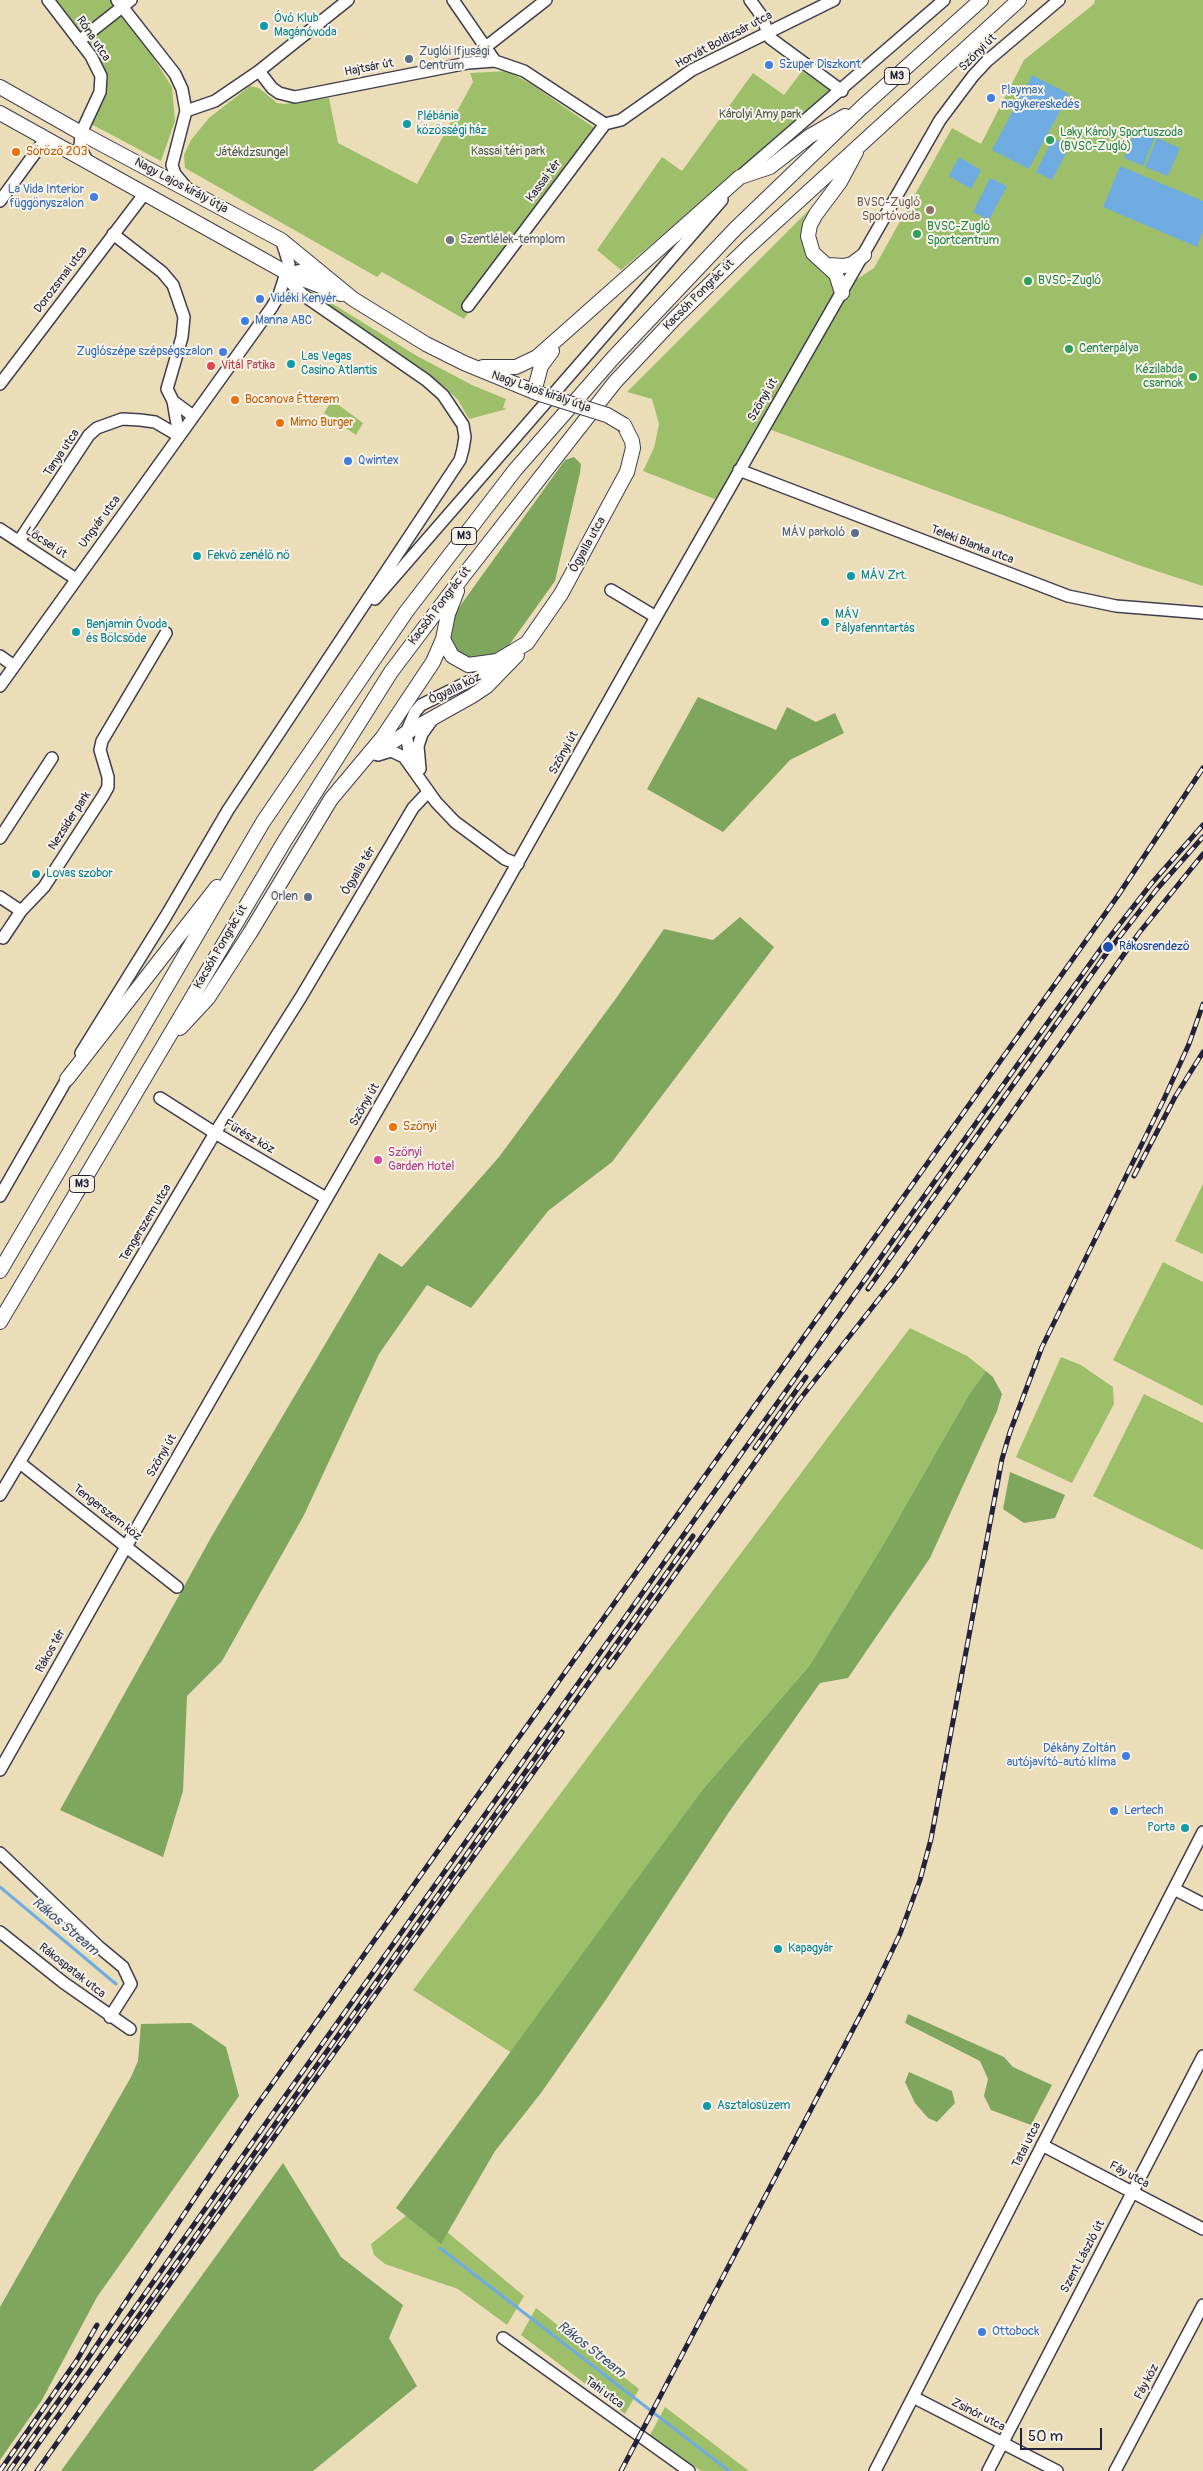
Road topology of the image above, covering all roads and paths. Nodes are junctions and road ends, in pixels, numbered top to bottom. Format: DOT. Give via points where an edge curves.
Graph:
graph roads {
  1 [pos="48,0"];
  2 [pos="348,0"];
  3 [pos="453,0"];
  4 [pos="546,0"];
  5 [pos="750,0"];
  6 [pos="834,0"];
  7 [pos="944,0"];
  8 [pos="981,0"];
  9 [pos="1019,0"];
  10 [pos="1059,0"];
  11 [pos="123,2"];
  12 [pos="768,32"];
  13 [pos="79,41"];
  14 [pos="487,46"];
  15 [pos="495,61"];
  16 [pos="259,70"];
  17 [pos="0,87"];
  18 [pos="842,91"];
  19 [pos="184,95"];
  20 [pos="206,104"];
  21 [pos="861,108"];
  22 [pos="186,111"];
  23 [pos="0,113"];
  24 [pos="605,124"];
  25 [pos="83,128"];
  26 [pos="46,138"];
  27 [pos="861,144"];
  28 [pos="86,159"];
  29 [pos="740,177"];
  30 [pos="189,190"];
  31 [pos="145,193"];
  32 [pos="0,201"];
  33 [pos="113,234"];
  34 [pos="281,240"];
  35 [pos="864,255"];
  36 [pos="828,265"];
  37 [pos="287,273"];
  38 [pos="842,293"];
  39 [pos="353,299"];
  40 [pos="468,306"];
  41 [pos="561,338"];
  42 [pos="464,363"];
  43 [pos="0,384"];
  44 [pos="536,392"];
  45 [pos="173,401"];
  46 [pos="193,416"];
  47 [pos="624,425"];
  48 [pos="179,436"];
  49 [pos="740,470"];
  50 [pos="0,529"];
  51 [pos="18,541"];
  52 [pos="464,575"];
  53 [pos="76,579"];
  54 [pos="611,590"];
  55 [pos="1203,613"];
  56 [pos="656,617"];
  57 [pos="166,633"];
  58 [pos="443,639"];
  59 [pos="527,643"];
  60 [pos="337,644"];
  61 [pos="514,653"];
  62 [pos="0,656"];
  63 [pos="14,666"];
  64 [pos="0,686"];
  65 [pos="432,720"];
  66 [pos="406,732"];
  67 [pos="52,758"];
  68 [pos="365,761"];
  69 [pos="411,764"];
  70 [pos="427,790"];
  71 [pos="0,838"];
  72 [pos="518,864"];
  73 [pos="236,865"];
  74 [pos="0,897"];
  75 [pos="21,911"];
  76 [pos="2,938"];
  77 [pos="317,967"];
  78 [pos="163,1047"];
  79 [pos="67,1079"];
  80 [pos="160,1098"];
  81 [pos="215,1134"];
  82 [pos="0,1196"];
  83 [pos="326,1198"];
  84 [pos="0,1271"];
  85 [pos="0,1322"];
  86 [pos="20,1463"];
  87 [pos="0,1495"];
  88 [pos="127,1545"];
  89 [pos="177,1587"];
  90 [pos="0,1770"];
  91 [pos="1203,1832"];
  92 [pos="0,1853"];
  93 [pos="1174,1888"];
  94 [pos="1203,1904"];
  95 [pos="0,1932"];
  96 [pos="110,2017"];
  97 [pos="130,2029"];
  98 [pos="1203,2056"];
  99 [pos="1042,2145"];
  100 [pos="1133,2193"];
  101 [pos="1203,2229"];
  102 [pos="1203,2305"];
  103 [pos="503,2338"];
  104 [pos="913,2398"];
  105 [pos="1002,2442"];
  106 [pos="689,2471"];
  107 [pos="875,2471"];
  108 [pos="988,2471"];
  109 [pos="1057,2471"];
  110 [pos="1115,2471"];
  1 -- 13 [label="street, Róna utca"];
  2 -- 16 [label="street"];
  3 -- 14 [label="street"];
  4 -- 14 [label="street"];
  5 -- 12 [label="street"];
  6 -- 12 [label="street, Horvát Boldizsár utca"];
  7 -- 18 [label="street"];
  8 -- 21 [label="main road, Kacsóh Pongrác út / M3"];
  9 -- 27 [label="main road, Kacsóh Pongrác út / M3"];
  10 -- 35 [label="street, Szőnyi út" via="987,61 959,93 940,120"];
  11 -- 13 [label="street"];
  11 -- 19 [label="street" via="175,74"];
  12 -- 18 [label="street" via="770,38"];
  12 -- 24 [label="street, Horvát Boldizsár utca" via="692,70 621,120"];
  13 -- 25 [label="street, Róna utca" via="97,67 102,83"];
  14 -- 15 [label="street"];
  15 -- 16 [label="street, Hajtsár út" via="468,63 295,97 272,88"];
  15 -- 24 [label="street" via="524,71"];
  16 -- 20 [label="street"];
  17 -- 25 [label="main road, Nagy Lajos király útja" via="67,125"];
  18 -- 29 [label="street"];
  19 -- 20 [label="street"];
  19 -- 22 [label="street"];
  20 -- 22 [label="street"];
  21 -- 29 [label="main road" via="810,136 770,167"];
  21 -- 73 [label="main road, Kacsóh Pongrác út / M3" via="728,236 613,358 514,470 406,612"];
  22 -- 30 [label="street" via="172,165 175,174"];
  23 -- 26 [label="main road, Nagy Lajos király útja"];
  24 -- 40 [label="street, Kassai tér"];
  25 -- 28 [label="street" via="80,147"];
  25 -- 30 [label="main road, Nagy Lajos király útja"];
  26 -- 28 [label="main road, Nagy Lajos király útja"];
  26 -- 32 [label="street"];
  27 -- 36 [label="main road" via="810,225 808,236 813,253"];
  27 -- 52 [label="main road, Kacsóh Pongrác út / M3" via="747,248 615,382"];
  28 -- 31 [label="main road, Nagy Lajos király útja"];
  29 -- 41 [label="main road" via="615,286"];
  29 -- 60 [label="street" via="411,554"];
  30 -- 34 [label="main road, Nagy Lajos király útja"];
  31 -- 33 [label="street, Dorozsmai utca"];
  31 -- 37 [label="main road, Nagy Lajos király útja"];
  33 -- 43 [label="street, Dorozsmai utca"];
  33 -- 45 [label="street" via="162,272 173,285 184,317 182,337 167,389"];
  34 -- 37 [label="street" via="288,256"];
  34 -- 39 [label="main road, Nagy Lajos király útja"];
  35 -- 36 [label="main road" via="852,264"];
  35 -- 38 [label="street, Szőnyi út"];
  36 -- 38 [label="main road" via="836,274"];
  37 -- 39 [label="main road, Nagy Lajos király útja"];
  37 -- 46 [label="street, Ungvár utca" via="272,306"];
  37 -- 60 [label="street" via="302,295 426,380 443,395 464,425 460,460"];
  38 -- 49 [label="street, Szőnyi út"];
  39 -- 42 [label="main road, Nagy Lajos király útja" via="426,344"];
  41 -- 42 [label="main road" via="537,357 516,367 491,368"];
  41 -- 44 [label="main road" via="541,366"];
  42 -- 44 [label="main road, Nagy Lajos király útja"];
  44 -- 47 [label="main road, Nagy Lajos király útja, bridge" via="607,415"];
  45 -- 46 [label="street"];
  45 -- 48 [label="street"];
  46 -- 48 [label="street, Ungvár utca"];
  47 -- 59 [label="main road, Ógyalla utca" via="633,448 627,472 561,594"];
  48 -- 51 [label="street, Tanya utca" via="155,422 140,420 122,419 97,428 89,435"];
  48 -- 53 [label="street, Ungvár utca"];
  49 -- 55 [label="street, Teleki Blanka utca" via="1068,596 1116,606"];
  49 -- 56 [label="street, Szőnyi út"];
  50 -- 51 [label="street, Lőcsei út"];
  51 -- 53 [label="street, Lőcsei út"];
  52 -- 58 [label="main road" via="448,614"];
  52 -- 78 [label="main road, Kacsóh Pongrác út / M3" via="391,672 341,750 236,920"];
  53 -- 63 [label="street, Ungvár utca"];
  54 -- 56 [label="street"];
  56 -- 72 [label="street, Szőnyi út"];
  57 -- 75 [label="street, Nezsider park" via="102,740 100,750 108,787 44,887"];
  58 -- 61 [label="main road, Ógyalla utca" via="452,656 468,665 488,664"];
  58 -- 68 [label="main road" via="433,662"];
  59 -- 61 [label="main road, Ógyalla utca"];
  59 -- 65 [label="main road, Ógyalla köz" via="487,686"];
  60 -- 79 [label="street" via="228,810"];
  61 -- 66 [label="street, Ógyalla köz" via="488,672 421,705"];
  62 -- 63 [label="street"];
  63 -- 64 [label="street, Ungvár utca"];
  65 -- 66 [label="main road, Ógyalla köz"];
  65 -- 70 [label="street, Ógyalla köz" via="422,734 417,753"];
  66 -- 68 [label="main road, Ógyalla köz"];
  66 -- 69 [label="street, Ógyalla köz"];
  67 -- 71 [label="street"];
  68 -- 69 [label="street, Ógyalla köz" via="390,751"];
  68 -- 78 [label="main road" via="331,799 208,998"];
  69 -- 70 [label="street, Ógyalla köz"];
  70 -- 72 [label="street, Ógyalla köz" via="455,822 505,859"];
  70 -- 77 [label="street, Ógyalla tér"];
  72 -- 83 [label="street, Szőnyi út"];
  73 -- 79 [label="main road"];
  73 -- 84 [label="main road, Kacsóh Pongrác út / M3" via="146,1025"];
  74 -- 75 [label="street"];
  75 -- 76 [label="street, Nezsider park"];
  77 -- 81 [label="street, Tengerszem utca"];
  78 -- 85 [label="main road, Kacsóh Pongrác út / M3"];
  79 -- 82 [label="street"];
  80 -- 81 [label="street, Fűrész köz"];
  81 -- 83 [label="street, Fűrész köz"];
  81 -- 86 [label="street, Tengerszem utca"];
  83 -- 88 [label="street, Szőnyi út"];
  86 -- 87 [label="street, Tengerszem utca"];
  86 -- 88 [label="street, Tengerszem köz"];
  88 -- 89 [label="street, Tengerszem köz"];
  88 -- 90 [label="street, Rákos tér"];
  91 -- 93 [label="street, Tatai utca"];
  92 -- 96 [label="street" via="123,1967 131,1984"];
  93 -- 94 [label="street"];
  93 -- 99 [label="street, Tatai utca"];
  95 -- 96 [label="street, Rákospatak utca"];
  96 -- 97 [label="street, Rákospatak utca"];
  98 -- 100 [label="street, Szent László út"];
  99 -- 100 [label="street, Fáy utca"];
  99 -- 104 [label="street, Tatai utca"];
  100 -- 101 [label="street, Fáy utca"];
  100 -- 105 [label="street, Szent László út"];
  102 -- 110 [label="street, Fáy köz"];
  103 -- 106 [label="street, Tahi utca"];
  104 -- 105 [label="street, Zsinór utca"];
  104 -- 107 [label="street, Tatai utca"];
  105 -- 108 [label="street, Szent László út"];
  105 -- 109 [label="street, Zsinór utca"];
}
